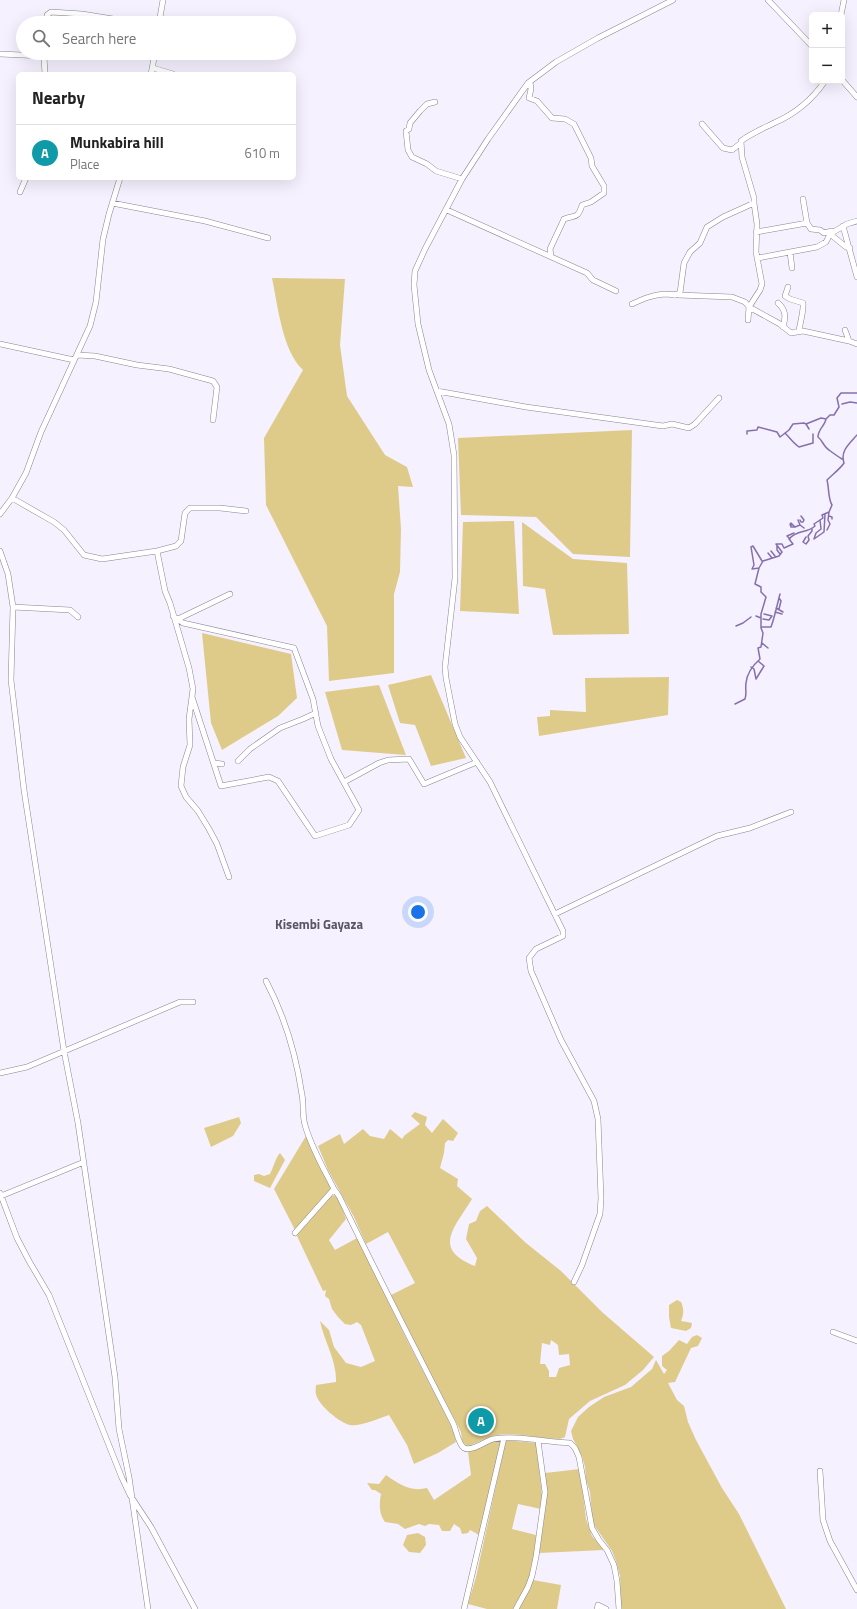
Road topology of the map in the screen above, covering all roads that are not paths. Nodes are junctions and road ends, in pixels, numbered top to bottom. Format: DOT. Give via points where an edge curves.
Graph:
graph roads {
  1 [pos="163,0"];
  2 [pos="673,0"];
  3 [pos="768,0"];
  4 [pos="844,0"];
  5 [pos="842,12"];
  6 [pos="48,16"];
  7 [pos="94,16"];
  8 [pos="160,16"];
  9 [pos="809,43"];
  10 [pos="0,54"];
  11 [pos="16,54"];
  12 [pos="45,60"];
  13 [pos="154,60"];
  14 [pos="153,68"];
  15 [pos="45,72"];
  16 [pos="152,72"];
  17 [pos="166,72"];
  18 [pos="530,82"];
  19 [pos="845,83"];
  20 [pos="823,84"];
  21 [pos="521,93"];
  22 [pos="857,97"];
  23 [pos="529,98"];
  24 [pos="435,102"];
  25 [pos="702,124"];
  26 [pos="741,143"];
  27 [pos="462,179"];
  28 [pos="25,180"];
  29 [pos="119,180"];
  30 [pos="20,192"];
  31 [pos="804,199"];
  32 [pos="112,203"];
  33 [pos="754,203"];
  34 [pos="446,210"];
  35 [pos="857,221"];
  36 [pos="807,223"];
  37 [pos="843,226"];
  38 [pos="756,232"];
  39 [pos="831,234"];
  40 [pos="268,238"];
  41 [pos="850,248"];
  42 [pos="790,252"];
  43 [pos="551,256"];
  44 [pos="758,258"];
  45 [pos="792,268"];
  46 [pos="857,277"];
  47 [pos="788,287"];
  48 [pos="616,291"];
  49 [pos="678,295"];
  50 [pos="778,303"];
  51 [pos="632,304"];
  52 [pos="749,307"];
  53 [pos="748,320"];
  54 [pos="783,327"];
  55 [pos="845,330"];
  56 [pos="799,331"];
  57 [pos="849,341"];
  58 [pos="0,344"];
  59 [pos="857,344"];
  60 [pos="77,355"];
  61 [pos="74,360"];
  62 [pos="437,392"];
  63 [pos="719,398"];
  64 [pos="213,420"];
  65 [pos="12,498"];
  66 [pos="246,511"];
  67 [pos="0,514"];
  68 [pos="0,551"];
  69 [pos="157,551"];
  70 [pos="230,594"];
  71 [pos="13,607"];
  72 [pos="173,616"];
  73 [pos="78,617"];
  74 [pos="178,619"];
  75 [pos="192,697"];
  76 [pos="316,713"];
  77 [pos="238,761"];
  78 [pos="477,762"];
  79 [pos="214,764"];
  80 [pos="222,764"];
  81 [pos="344,782"];
  82 [pos="791,812"];
  83 [pos="229,877"];
  84 [pos="555,914"];
  85 [pos="266,981"];
  86 [pos="193,1002"];
  87 [pos="64,1051"];
  88 [pos="0,1074"];
  89 [pos="84,1162"];
  90 [pos="334,1190"];
  91 [pos="0,1195"];
  92 [pos="294,1233"];
  93 [pos="574,1282"];
  94 [pos="833,1332"];
  95 [pos="857,1341"];
  96 [pos="504,1438"];
  97 [pos="538,1441"];
  98 [pos="820,1471"];
  99 [pos="130,1495"];
  100 [pos="857,1590"];
  101 [pos="148,1609"];
  102 [pos="195,1609"];
  103 [pos="464,1609"];
  104 [pos="516,1609"];
  105 [pos="597,1609"];
  106 [pos="606,1609"];
  107 [pos="619,1609"];
  1 -- 8 [label="street"];
  2 -- 18 [label="street" via="556,62"];
  3 -- 9 [label="street"];
  4 -- 5 [label="street"];
  6 -- 7 [label="street" via="51,12"];
  10 -- 11 [label="street"];
  12 -- 15 [label="street"];
  13 -- 14 [label="street"];
  14 -- 16 [label="street"];
  14 -- 17 [label="street"];
  18 -- 21 [label="street"];
  18 -- 23 [label="street"];
  19 -- 22 [label="street"];
  20 -- 26 [label="street" via="802,107 755,131"];
  21 -- 23 [label="street"];
  21 -- 27 [label="street"];
  23 -- 43 [label="street" via="537,101 552,118 565,119 574,124 591,158 592,166 604,186 604,193 582,205 576,217 564,219 550,249"];
  24 -- 27 [label="street" via="428,104 410,123 406,131 408,150 416,160 436,171"];
  25 -- 26 [label="street" via="723,148 732,150"];
  26 -- 33 [label="street"];
  27 -- 34 [label="street"];
  28 -- 30 [label="street"];
  29 -- 32 [label="street"];
  31 -- 36 [label="street"];
  32 -- 40 [label="street" via="205,221"];
  32 -- 60 [label="street" via="103,239 94,313"];
  33 -- 38 [label="street" via="757,217"];
  33 -- 49 [label="street" via="707,227 700,243 690,252 684,263 682,290"];
  34 -- 43 [label="street"];
  34 -- 62 [label="street" via="415,271 414,285 418,324"];
  35 -- 37 [label="street"];
  36 -- 38 [label="street"];
  36 -- 39 [label="street" via="811,229 824,233 832,230"];
  37 -- 39 [label="street"];
  37 -- 41 [label="street"];
  38 -- 44 [label="street"];
  39 -- 41 [label="street"];
  39 -- 42 [label="street" via="826,242 817,247"];
  41 -- 46 [label="street"];
  42 -- 44 [label="street"];
  42 -- 45 [label="street"];
  43 -- 48 [label="street" via="587,273 593,280"];
  44 -- 52 [label="street" via="762,284"];
  47 -- 56 [label="street" via="785,296 803,303"];
  49 -- 51 [label="street" via="647,297"];
  49 -- 52 [label="street" via="732,296 745,302"];
  50 -- 54 [label="street" via="785,315"];
  52 -- 53 [label="street"];
  52 -- 54 [label="street"];
  54 -- 56 [label="street" via="791,333"];
  55 -- 57 [label="street"];
  56 -- 57 [label="street"];
  57 -- 59 [label="street"];
  58 -- 61 [label="street"];
  60 -- 61 [label="street"];
  60 -- 64 [label="street" via="169,369 213,382 217,387"];
  61 -- 65 [label="street" via="41,432 26,473"];
  62 -- 63 [label="street" via="526,407 689,428"];
  62 -- 78 [label="street" via="452,438 455,479 455,578 446,653 446,678 455,724 460,737"];
  65 -- 67 [label="street"];
  65 -- 69 [label="street" via="54,522 64,530 84,555 91,558 102,559"];
  66 -- 69 [label="street" via="190,508 186,513 179,544"];
  68 -- 71 [label="street" via="8,574"];
  69 -- 72 [label="street"];
  70 -- 74 [label="street"];
  71 -- 73 [label="street" via="70,610"];
  71 -- 87 [label="street" via="10,680"];
  72 -- 74 [label="street"];
  72 -- 75 [label="street" via="189,668"];
  74 -- 76 [label="street" via="183,623 294,648 314,699"];
  75 -- 79 [label="street"];
  75 -- 83 [label="street" via="189,719 190,745 183,767 181,786 217,844"];
  76 -- 77 [label="street" via="280,728 250,749"];
  76 -- 81 [label="street" via="318,726 331,759"];
  78 -- 81 [label="street" via="424,784 409,760 388,760"];
  78 -- 84 [label="street" via="490,782"];
  79 -- 80 [label="street"];
  79 -- 81 [label="street" via="221,786 269,777 278,781 315,836 349,825 359,810"];
  82 -- 84 [label="street" via="750,828 717,836"];
  84 -- 93 [label="street" via="563,936 536,949 529,958 531,971 562,1040 594,1101 598,1119 600,1214"];
  85 -- 90 [label="street" via="276,1000 293,1049 302,1095 304,1123"];
  86 -- 87 [label="street" via="180,1002"];
  87 -- 88 [label="street" via="28,1067"];
  87 -- 89 [label="street"];
  89 -- 91 [label="street"];
  89 -- 99 [label="street"];
  90 -- 92 [label="street"];
  90 -- 96 [label="street" via="457,1431 459,1443 464,1448 471,1448 489,1440"];
  91 -- 99 [label="street" via="17,1238 49,1295"];
  94 -- 95 [label="street"];
  96 -- 97 [label="street"];
  96 -- 103 [label="street"];
  97 -- 104 [label="street" via="544,1500 532,1576"];
  97 -- 107 [label="street" via="570,1443 575,1448 579,1457 592,1528 614,1565 618,1581"];
  98 -- 100 [label="street" via="824,1520 830,1541"];
  99 -- 101 [label="street"];
  99 -- 102 [label="street" via="151,1527"];
  105 -- 106 [label="street" via="598,1605"];
}
